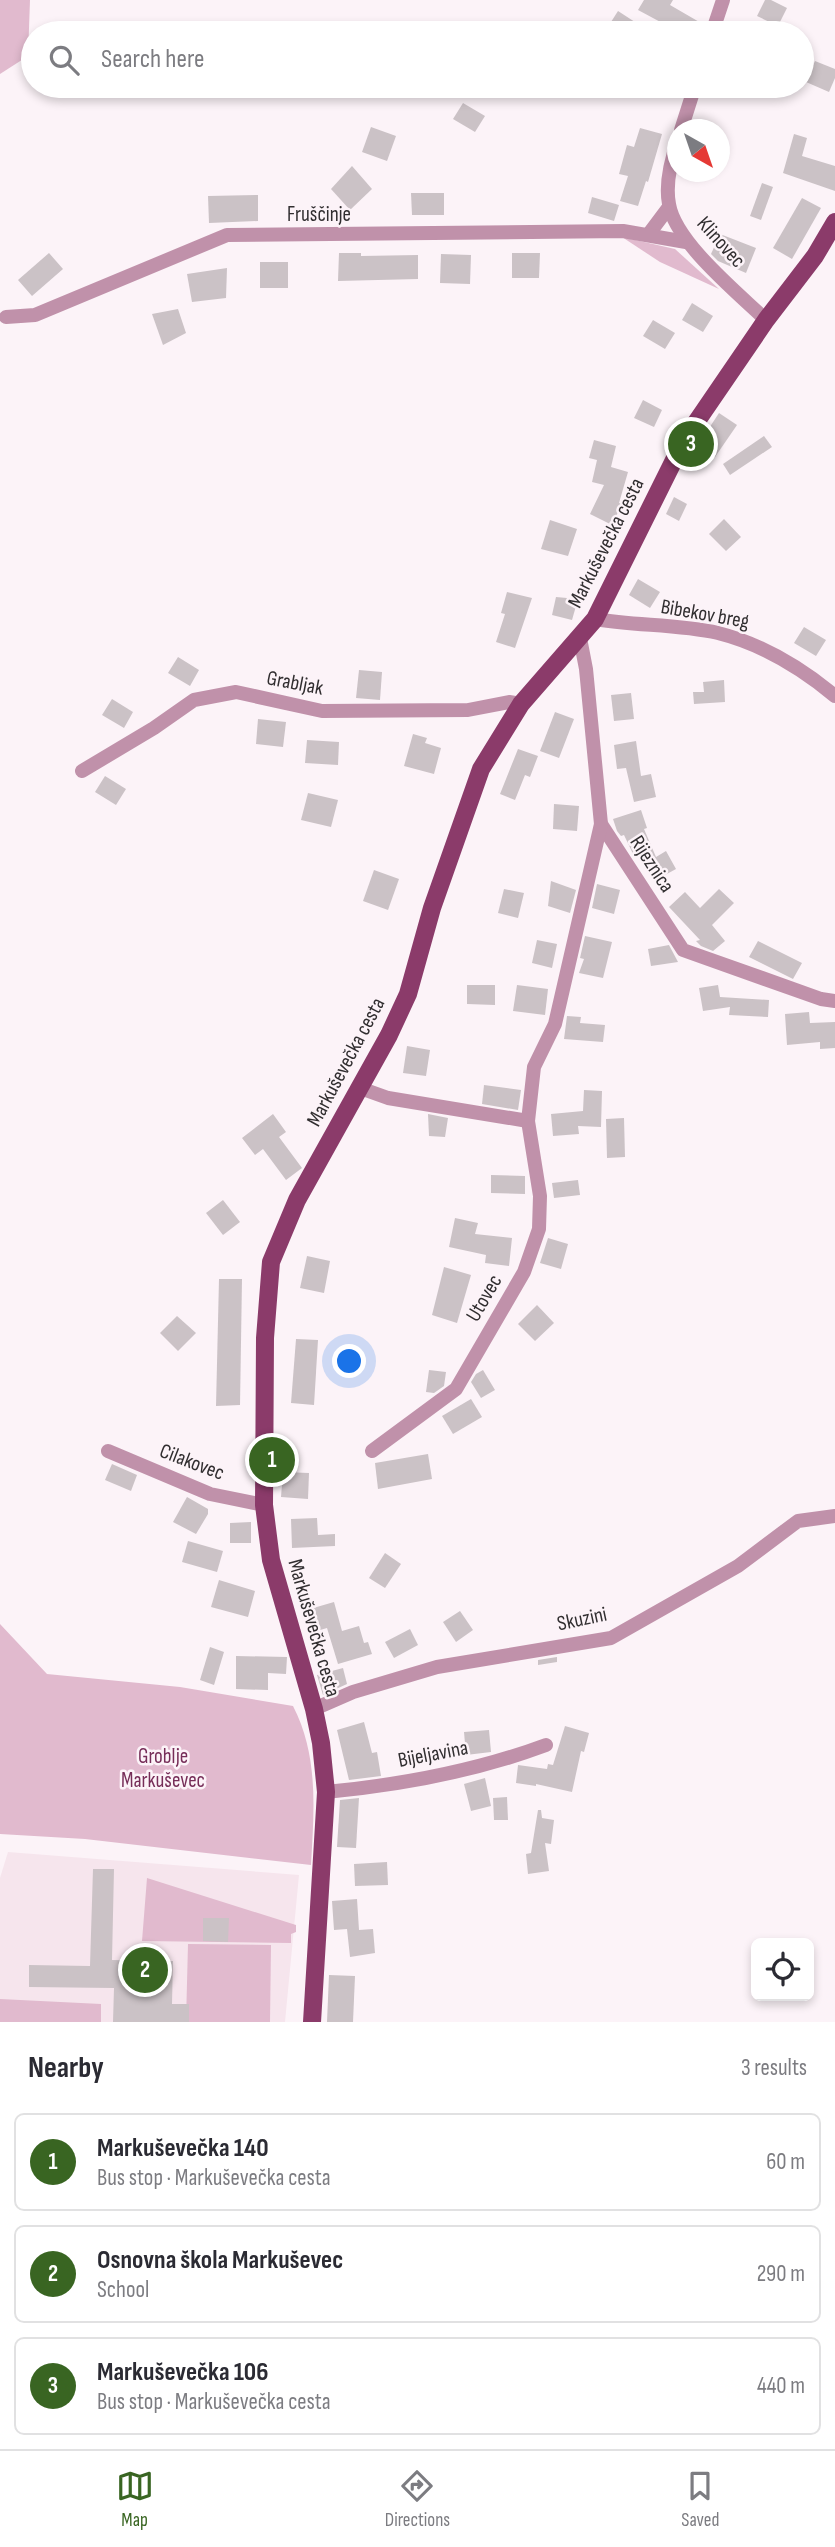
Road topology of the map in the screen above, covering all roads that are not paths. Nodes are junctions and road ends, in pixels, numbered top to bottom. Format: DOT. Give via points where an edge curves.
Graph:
graph roads {
  1 [pos="723,0"];
  2 [pos="716,21"];
  3 [pos="691,98"];
  4 [pos="684,119"];
  5 [pos="667,182"];
  6 [pos="669,206"];
  7 [pos="835,222"];
  8 [pos="648,235"];
  9 [pos="686,242"];
  10 [pos="6,317"];
  11 [pos="766,320"];
  12 [pos="595,619"];
  13 [pos="580,638"];
  14 [pos="835,696"];
  15 [pos="521,705"];
  16 [pos="82,771"];
  17 [pos="601,824"];
  18 [pos="835,1001"];
  19 [pos="360,1088"];
  20 [pos="528,1121"];
  21 [pos="108,1451"];
  22 [pos="372,1451"];
  23 [pos="264,1505"];
  24 [pos="835,1516"];
  25 [pos="314,1709"];
  26 [pos="546,1745"];
  27 [pos="326,1793"];
  28 [pos="312,2022"];
  1 -- 2 [label="street"];
  3 -- 4 [label="street"];
  5 -- 6 [label="street, Klinovec"];
  6 -- 8 [label="street"];
  6 -- 9 [label="street, Klinovec"];
  7 -- 11 [label="main road, Markuševečka cesta"];
  8 -- 9 [label="street, Fruščinje"];
  8 -- 10 [label="street, Fruščinje" via="227,235 35,315"];
  9 -- 11 [label="street, Klinovec"];
  11 -- 12 [label="main road, Markuševečka cesta" via="684,440"];
  12 -- 13 [label="main road, Markuševečka cesta"];
  12 -- 14 [label="street, Bibekov breg" via="716,633 753,643 796,666"];
  13 -- 15 [label="main road, Markuševečka cesta"];
  13 -- 17 [label="street, Rijeznica"];
  15 -- 16 [label="street, Grabljak" via="323,711 236,692 194,700"];
  15 -- 19 [label="main road, Markuševečka cesta" via="481,769 432,908 408,994"];
  17 -- 18 [label="street, Rijeznica" via="683,950"];
  17 -- 20 [label="street, Utovec" via="555,1024 534,1067"];
  19 -- 20 [label="street" via="388,1098"];
  19 -- 23 [label="main road, Markuševečka cesta" via="297,1200 271,1262 265,1338"];
  20 -- 22 [label="street, Utovec" via="540,1196 539,1229 524,1272 456,1390"];
  21 -- 23 [label="street, Cilakovec" via="210,1494"];
  23 -- 25 [label="main road, Markuševečka cesta" via="271,1560"];
  24 -- 25 [label="street, Skuzini" via="798,1521 738,1566 611,1638 437,1667"];
  25 -- 27 [label="main road, Markuševečka cesta"];
  26 -- 27 [label="street, Bijeljavina" via="450,1773"];
  27 -- 28 [label="main road, Markuševečka cesta"];
}
